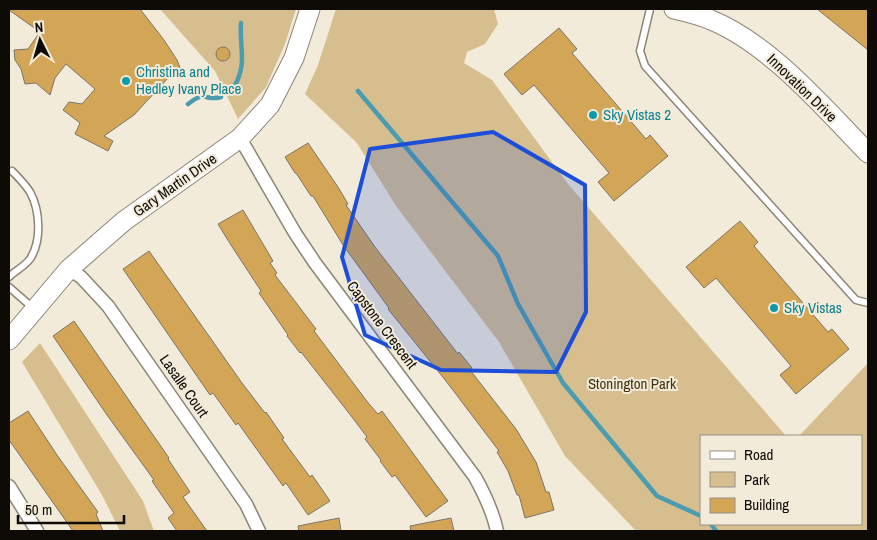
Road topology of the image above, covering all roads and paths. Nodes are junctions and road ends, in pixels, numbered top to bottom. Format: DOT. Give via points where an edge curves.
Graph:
graph roads {
  1 [pos="310,9"];
  2 [pos="650,9"];
  3 [pos="674,9"];
  4 [pos="240,138"];
  5 [pos="868,152"];
  6 [pos="12,171"];
  7 [pos="69,269"];
  8 [pos="9,276"];
  9 [pos="9,287"];
  10 [pos="868,303"];
  11 [pos="34,309"];
  12 [pos="9,340"];
  13 [pos="9,486"];
  14 [pos="37,531"];
  15 [pos="259,531"];
  16 [pos="497,531"];
  1 -- 4 [label="street, Gary Martin Drive" via="294,58 270,105"];
  2 -- 10 [label="lane" via="640,51 645,66 856,300"];
  3 -- 5 [label="street, Innovation Drive" via="712,17 775,60"];
  4 -- 7 [label="street, Gary Martin Drive" via="124,221"];
  4 -- 16 [label="street, Capstone Crescent" via="315,263 476,478"];
  6 -- 8 [label="lane" via="30,192 37,209 38,226 37,240 29,260"];
  7 -- 11 [label="street, Gary Martin Drive"];
  7 -- 15 [label="street, Lasalle Court" via="108,306 246,504"];
  9 -- 11 [label="lane"];
  11 -- 12 [label="street, Gary Martin Drive"];
  13 -- 14 [label="street"];
}
